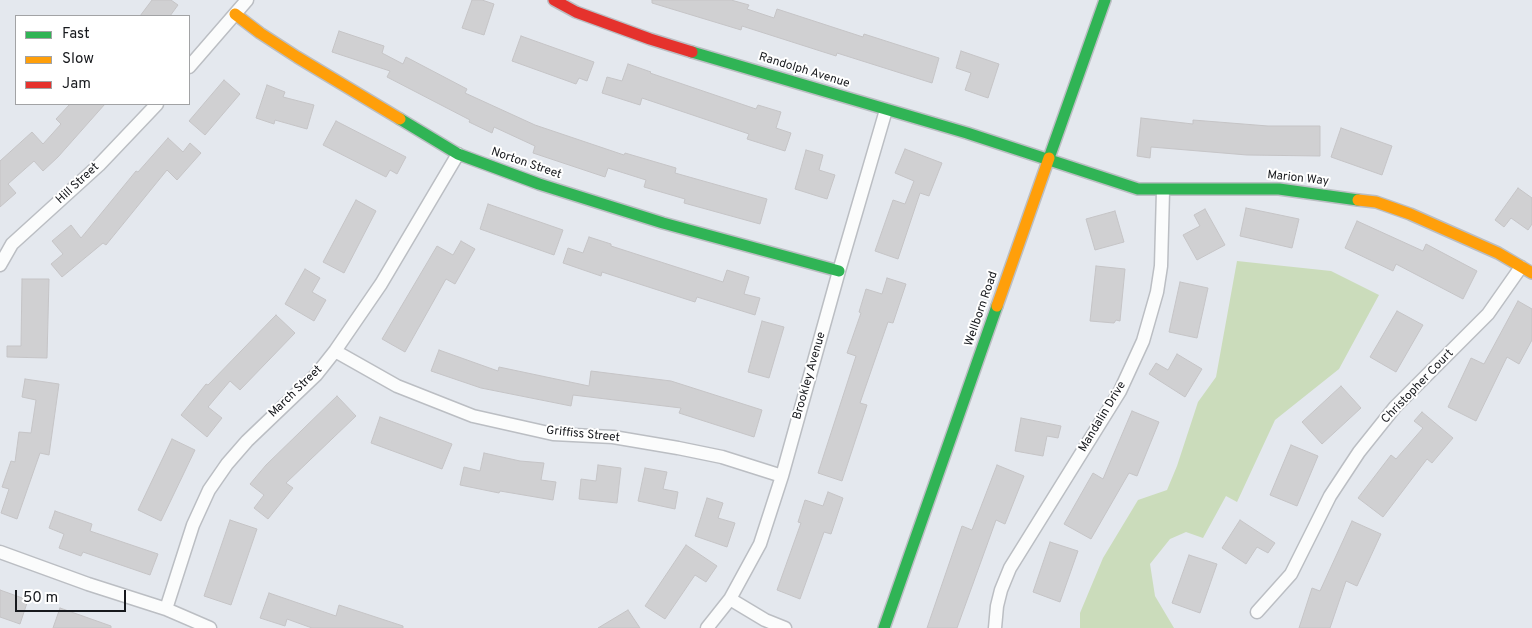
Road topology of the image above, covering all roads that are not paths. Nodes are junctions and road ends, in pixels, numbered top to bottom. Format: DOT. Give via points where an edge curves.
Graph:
graph roads {
  1 [pos="247,0"];
  2 [pos="554,0"];
  3 [pos="1105,0"];
  4 [pos="235,14"];
  5 [pos="190,66"];
  6 [pos="156,105"];
  7 [pos="886,110"];
  8 [pos="458,154"];
  9 [pos="1049,160"];
  10 [pos="1163,190"];
  11 [pos="0,265"];
  12 [pos="1526,270"];
  13 [pos="839,271"];
  14 [pos="335,351"];
  15 [pos="782,476"];
  16 [pos="0,552"];
  17 [pos="730,599"];
  18 [pos="166,609"];
  19 [pos="1257,612"];
  20 [pos="210,628"];
  21 [pos="707,628"];
  22 [pos="785,628"];
  23 [pos="884,628"];
  24 [pos="995,628"];
  1 -- 4 [label="street"];
  2 -- 7 [label="street, Randolph Avenue" via="576,12 650,39"];
  3 -- 9 [label="street, Wellborn Road"];
  4 -- 5 [label="street"];
  4 -- 8 [label="street, Norton Street" via="297,57"];
  6 -- 11 [label="street, Hill Street" via="99,165 12,244"];
  7 -- 9 [label="street, Randolph Avenue"];
  7 -- 13 [label="street, Brookley Avenue"];
  8 -- 13 [label="street, Norton Street" via="539,184 663,223"];
  8 -- 14 [label="street, March Street" via="381,284"];
  9 -- 10 [label="street, Marion Way" via="1138,190"];
  9 -- 23 [label="street, Wellborn Road"];
  10 -- 12 [label="street, Marion Way" via="1279,189 1376,202 1472,241"];
  10 -- 24 [label="street, Mandalin Drive" via="1161,266 1143,340 1120,391 1010,568 1001,590"];
  12 -- 19 [label="street, Christopher Court" via="1488,314 1395,407 1330,496 1291,574"];
  13 -- 15 [label="street, Brookley Avenue"];
  14 -- 15 [label="street, Griffiss Street" via="397,386 473,416 553,434 613,437 678,448 722,457"];
  14 -- 18 [label="street, March Street" via="316,376 227,464 193,525"];
  15 -- 17 [label="street, Brookley Avenue" via="760,544"];
  16 -- 18 [label="street"];
  17 -- 21 [label="street, Brookley Avenue"];
  17 -- 22 [label="street"];
  18 -- 20 [label="street"];
}
